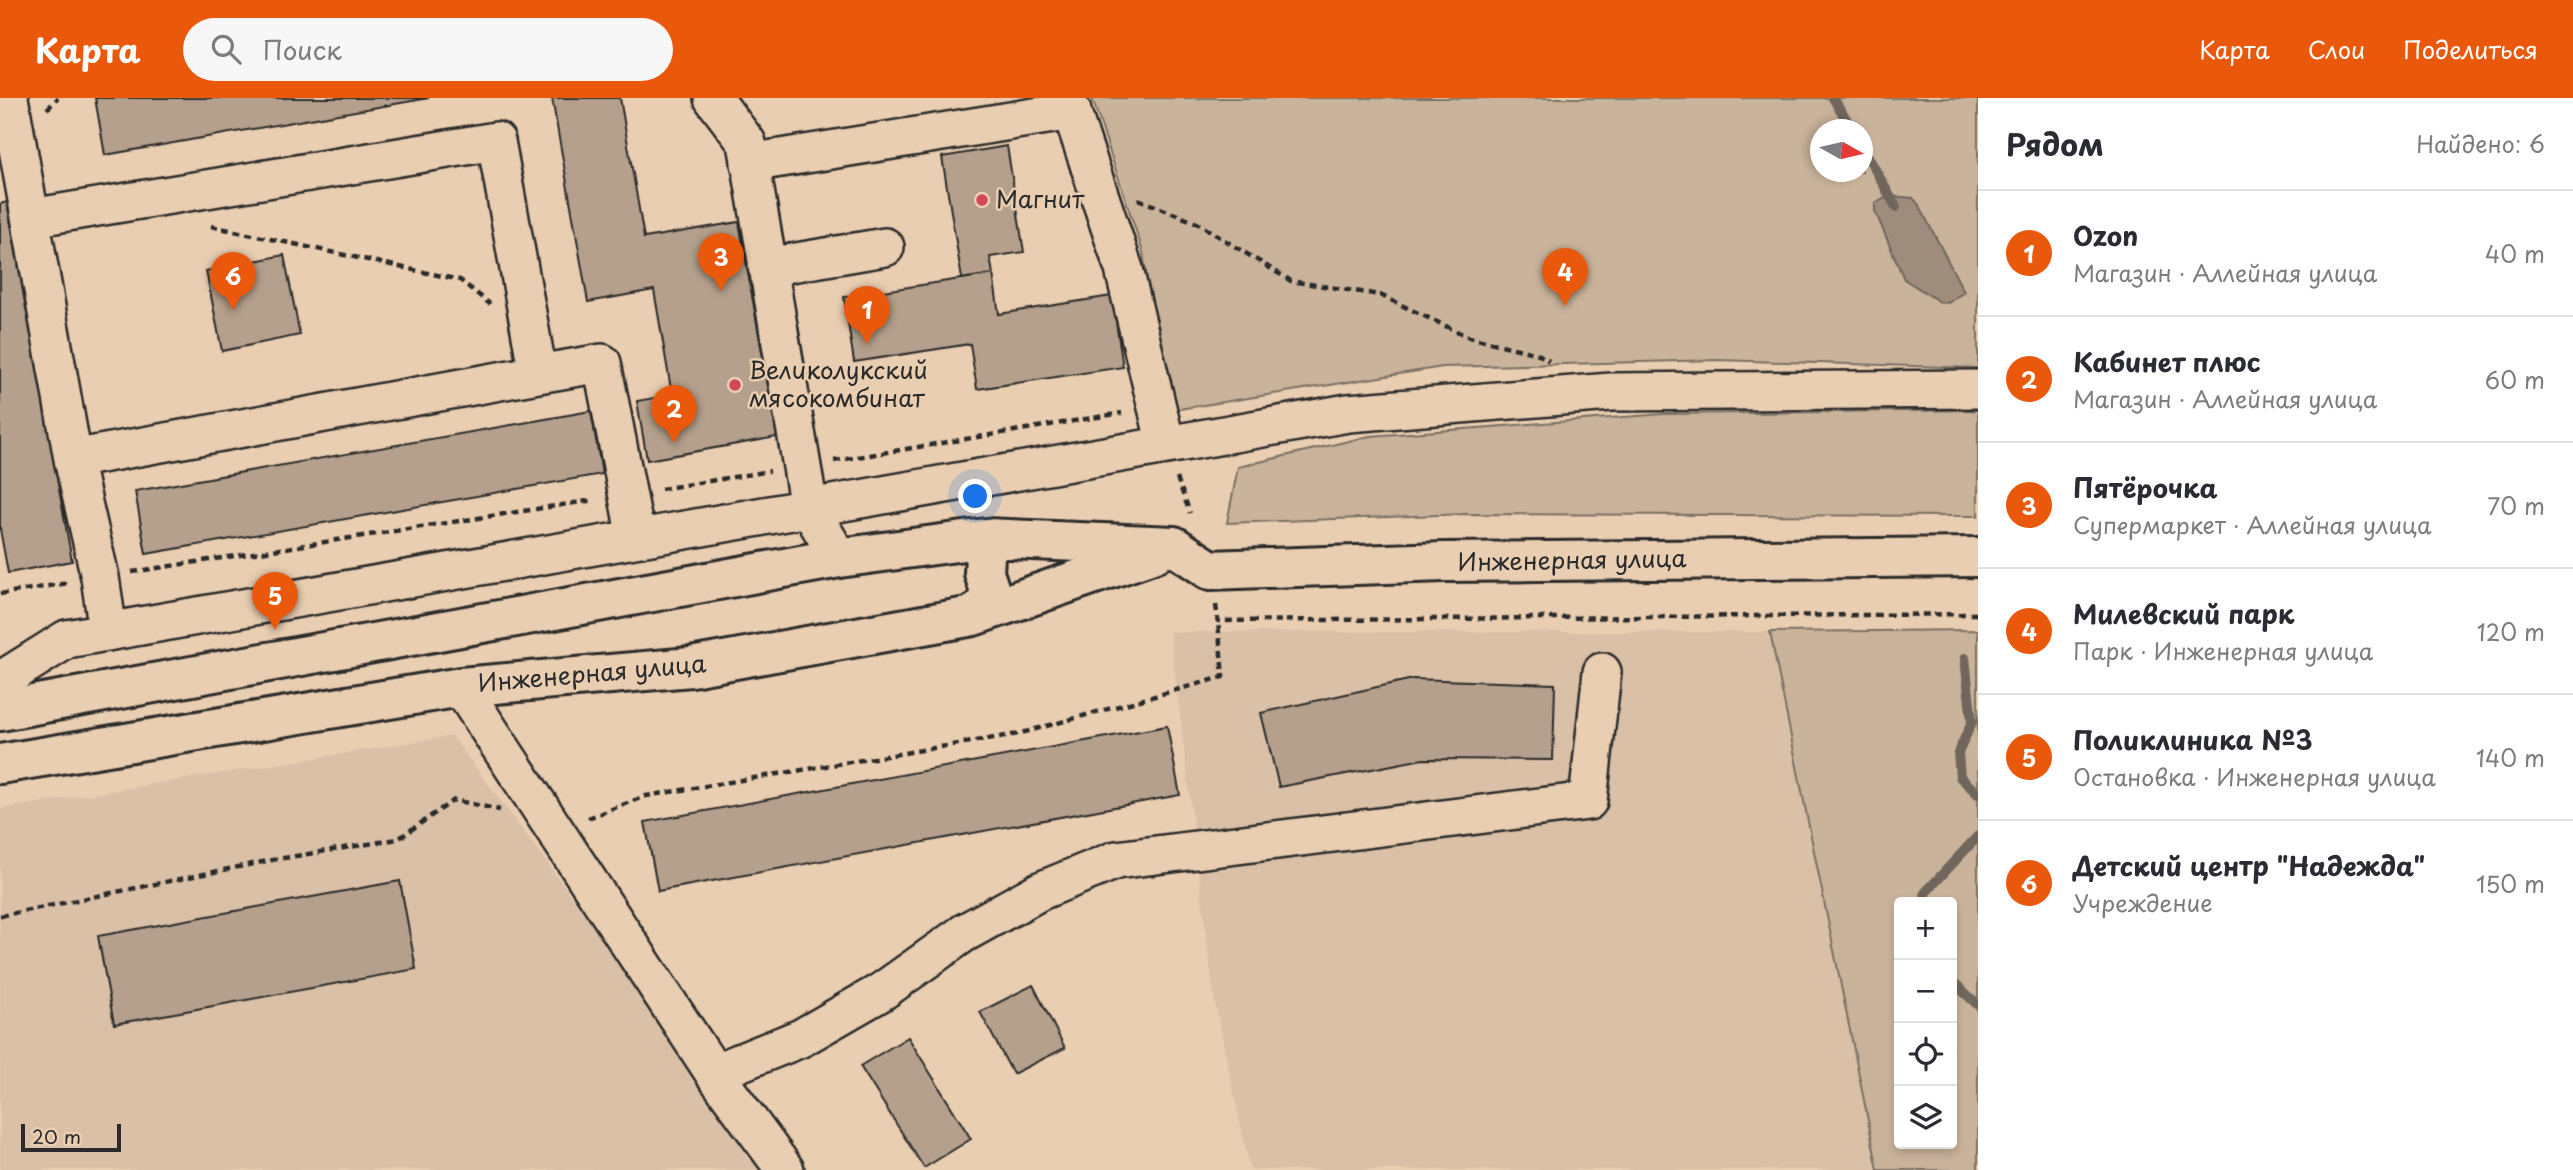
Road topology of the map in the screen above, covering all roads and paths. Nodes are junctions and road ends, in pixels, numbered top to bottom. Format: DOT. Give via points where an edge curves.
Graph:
graph roads {
  1 [pos="9,98"];
  2 [pos="713,98"];
  3 [pos="1069,104"];
  4 [pos="750,163"];
  5 [pos="1095,182"];
  6 [pos="31,218"];
  7 [pos="208,225"];
  8 [pos="885,247"];
  9 [pos="767,267"];
  10 [pos="532,336"];
  11 [pos="1561,369"];
  12 [pos="538,374"];
  13 [pos="1978,389"];
  14 [pos="1159,407"];
  15 [pos="1166,445"];
  16 [pos="73,460"];
  17 [pos="803,466"];
  18 [pos="630,494"];
  19 [pos="809,508"];
  20 [pos="1183,533"];
  21 [pos="636,538"];
  22 [pos="986,538"];
  23 [pos="1978,557"];
  24 [pos="839,558"];
  25 [pos="1210,570"];
  26 [pos="100,578"];
  27 [pos="0,594"];
  28 [pos="1978,614"];
  29 [pos="973,616"];
  30 [pos="1218,621"];
  31 [pos="108,632"];
  32 [pos="1602,672"];
  33 [pos="0,681"];
  34 [pos="461,687"];
  35 [pos="0,711"];
  36 [pos="0,764"];
  37 [pos="549,821"];
  38 [pos="0,916"];
  39 [pos="714,1073"];
  40 [pos="785,1170"];
  1 -- 6 [label="street"];
  2 -- 4 [label="street" via="747,143"];
  3 -- 4 [label="street"];
  3 -- 5 [label="street"];
  4 -- 9 [label="street"];
  5 -- 11 [label="path" via="1197,223 1291,281 1380,295 1469,337 1538,354"];
  5 -- 14 [label="street" via="1124,269"];
  6 -- 10 [label="street" via="496,141"];
  6 -- 16 [label="street"];
  7 -- 10 [label="path" via="460,281"];
  8 -- 9 [label="street"];
  9 -- 17 [label="street"];
  10 -- 12 [label="street"];
  12 -- 16 [label="street"];
  12 -- 18 [label="street" via="602,363"];
  13 -- 15 [label="street" via="1611,392 1348,413"];
  14 -- 15 [label="street"];
  14 -- 17 [label="path"];
  15 -- 19 [label="street"];
  15 -- 20 [label="path"];
  16 -- 26 [label="street"];
  17 -- 18 [label="path"];
  17 -- 19 [label="street"];
  18 -- 21 [label="street"];
  18 -- 26 [label="path"];
  19 -- 21 [label="street"];
  19 -- 24 [label="street"];
  20 -- 22 [label="main road"];
  20 -- 25 [label="main road"];
  20 -- 29 [label="main road, Инженерная улица"];
  21 -- 31 [label="street"];
  22 -- 24 [label="main road"];
  22 -- 29 [label="main road" via="988,601"];
  23 -- 25 [label="main road, Инженерная улица" via="1444,562"];
  24 -- 35 [label="main road"];
  25 -- 30 [label="path"];
  26 -- 27 [label="path"];
  26 -- 31 [label="street"];
  28 -- 30 [label="path"];
  29 -- 34 [label="main road, Инженерная улица" via="691,667"];
  30 -- 37 [label="path" via="1223,677 1018,734 646,796 581,821"];
  31 -- 33 [label="street" via="67,639"];
  32 -- 39 [label="street" via="1588,801 1116,860 1040,891 964,933 881,992 802,1038"];
  34 -- 36 [label="main road, Инженерная улица"];
  34 -- 37 [label="street"];
  37 -- 38 [label="path" via="454,800 398,839"];
  37 -- 39 [label="street"];
  39 -- 40 [label="street"];
}
